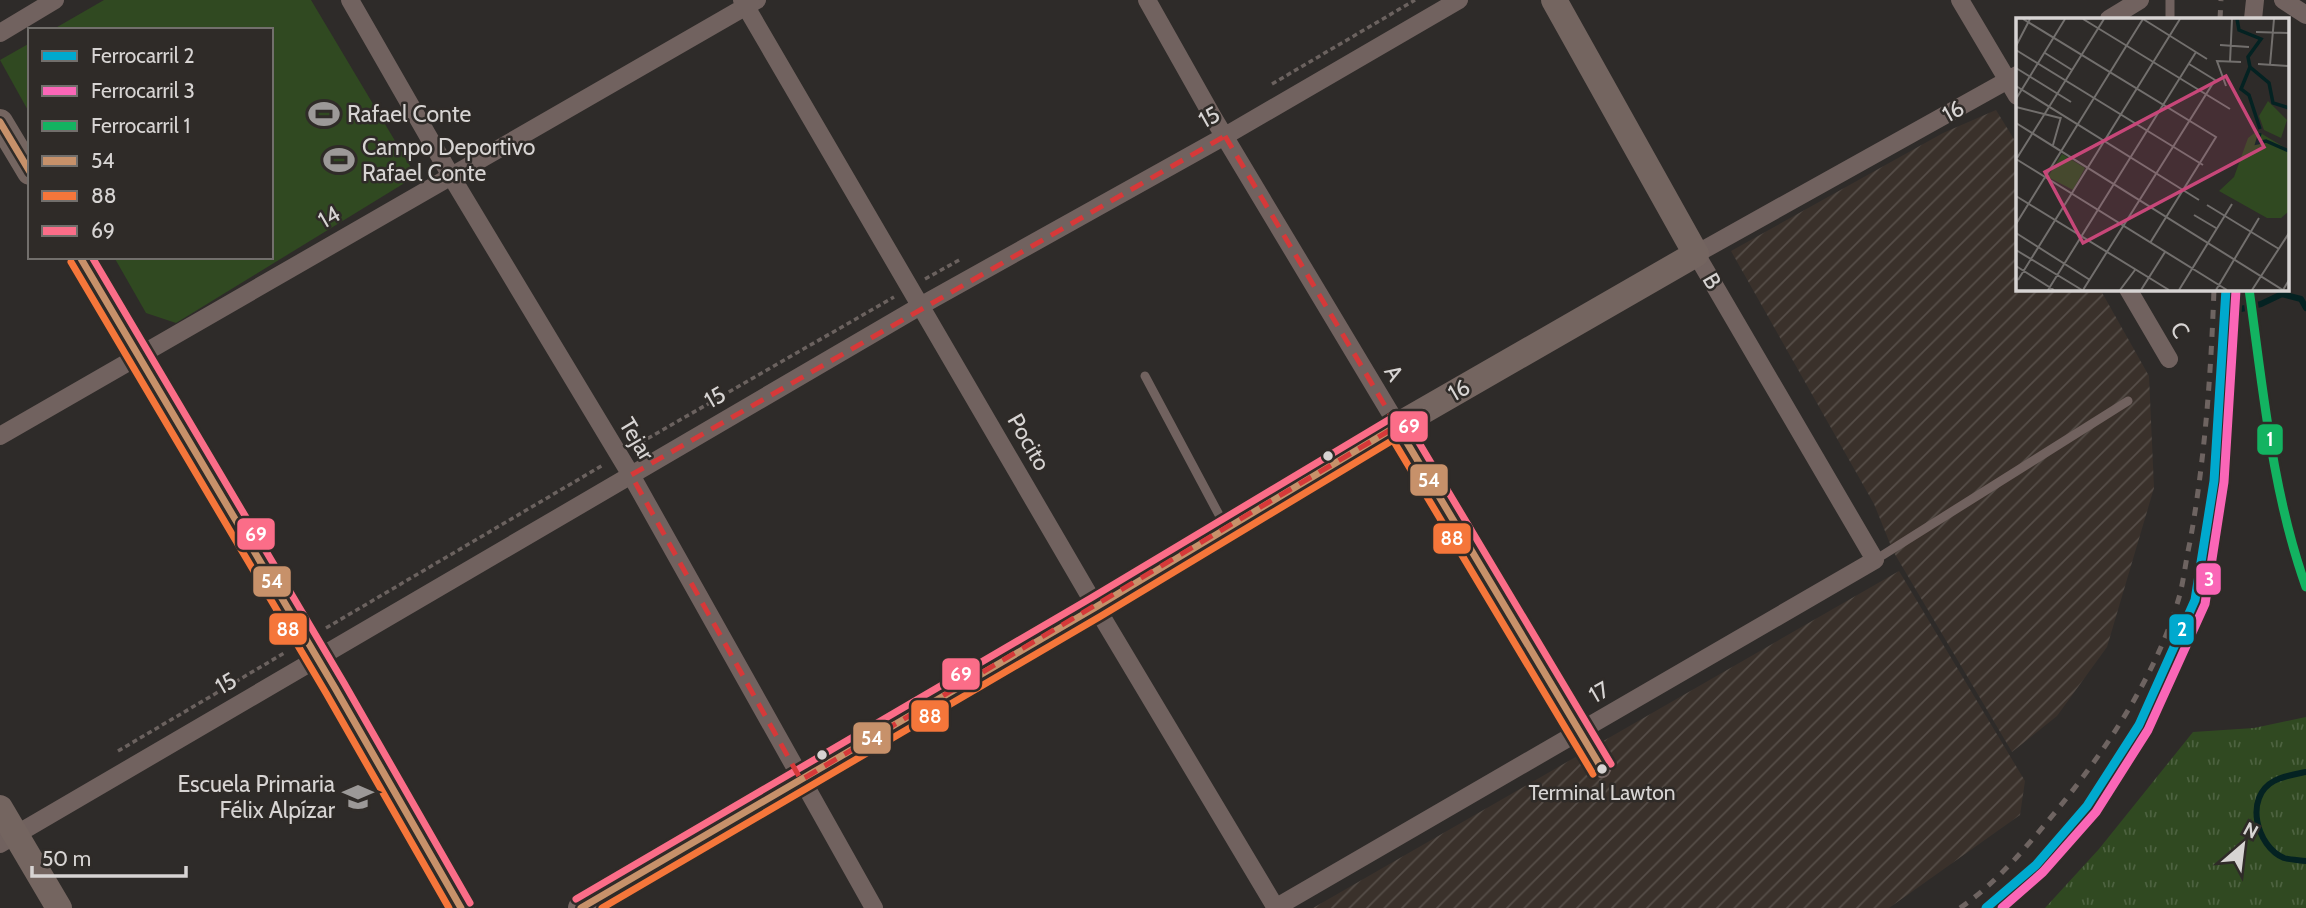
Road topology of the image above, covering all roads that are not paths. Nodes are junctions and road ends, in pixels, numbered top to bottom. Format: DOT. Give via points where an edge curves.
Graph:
graph roads {
  1 [pos="55,0"];
  2 [pos="350,0"];
  3 [pos="1147,0"];
  4 [pos="1459,0"];
  5 [pos="1554,0"];
  6 [pos="1960,0"];
  7 [pos="2140,0"];
  8 [pos="2170,0"];
  9 [pos="2255,0"];
  10 [pos="2283,0"];
  11 [pos="748,2"];
  12 [pos="2306,15"];
  13 [pos="2111,18"];
  14 [pos="2170,18"];
  15 [pos="2253,18"];
  16 [pos="0,33"];
  17 [pos="2014,84"];
  18 [pos="0,122"];
  19 [pos="1225,136"];
  20 [pos="28,169"];
  21 [pos="451,176"];
  22 [pos="1696,254"];
  23 [pos="81,259"];
  24 [pos="2130,290"];
  25 [pos="922,305"];
  26 [pos="138,354"];
  27 [pos="2169,359"];
  28 [pos="1145,376"];
  29 [pos="2128,401"];
  30 [pos="1397,426"];
  31 [pos="0,436"];
  32 [pos="631,475"];
  33 [pos="1226,529"];
  34 [pos="1875,560"];
  35 [pos="1096,607"];
  36 [pos="317,658"];
  37 [pos="1581,731"];
  38 [pos="1602,769"];
  39 [pos="802,780"];
  40 [pos="0,807"];
  41 [pos="8,839"];
  42 [pos="59,908"];
  43 [pos="461,908"];
  44 [pos="581,908"];
  45 [pos="874,908"];
  46 [pos="1276,908"];
  1 -- 16 [label="street"];
  2 -- 21 [label="street, Tejar"];
  3 -- 19 [label="street, A"];
  4 -- 19 [label="street, 15"];
  5 -- 22 [label="street, B"];
  6 -- 17 [label="street"];
  7 -- 13 [label="street"];
  8 -- 14 [label="lane"];
  9 -- 15 [label="street"];
  10 -- 12 [label="street"];
  11 -- 21 [label="street, 14"];
  11 -- 25 [label="street, Pocito"];
  17 -- 22 [label="street, 16"];
  18 -- 20 [label="street"];
  19 -- 25 [label="street, 15"];
  19 -- 30 [label="street, A"];
  21 -- 26 [label="street, 14"];
  21 -- 32 [label="street, Tejar"];
  22 -- 30 [label="street, 16"];
  22 -- 34 [label="street, B"];
  23 -- 26 [label="street"];
  24 -- 27 [label="street, C"];
  25 -- 32 [label="street, 15"];
  25 -- 35 [label="street, Pocito"];
  26 -- 31 [label="street, 14"];
  26 -- 36 [label="street"];
  28 -- 33 [label="lane"];
  29 -- 34 [label="lane"];
  30 -- 33 [label="street, 16"];
  30 -- 37 [label="street, A"];
  32 -- 36 [label="street, 15"];
  32 -- 39 [label="street, Tejar"];
  33 -- 35 [label="street, 16"];
  34 -- 37 [label="street, 17"];
  35 -- 39 [label="street, 16"];
  35 -- 46 [label="street, Pocito"];
  36 -- 41 [label="street, 15"];
  36 -- 43 [label="street"];
  37 -- 38 [label="street, A"];
  37 -- 46 [label="street, 17"];
  39 -- 44 [label="street, 16"];
  39 -- 45 [label="street, Tejar"];
  40 -- 41 [label="street"];
  41 -- 42 [label="street"];
}
